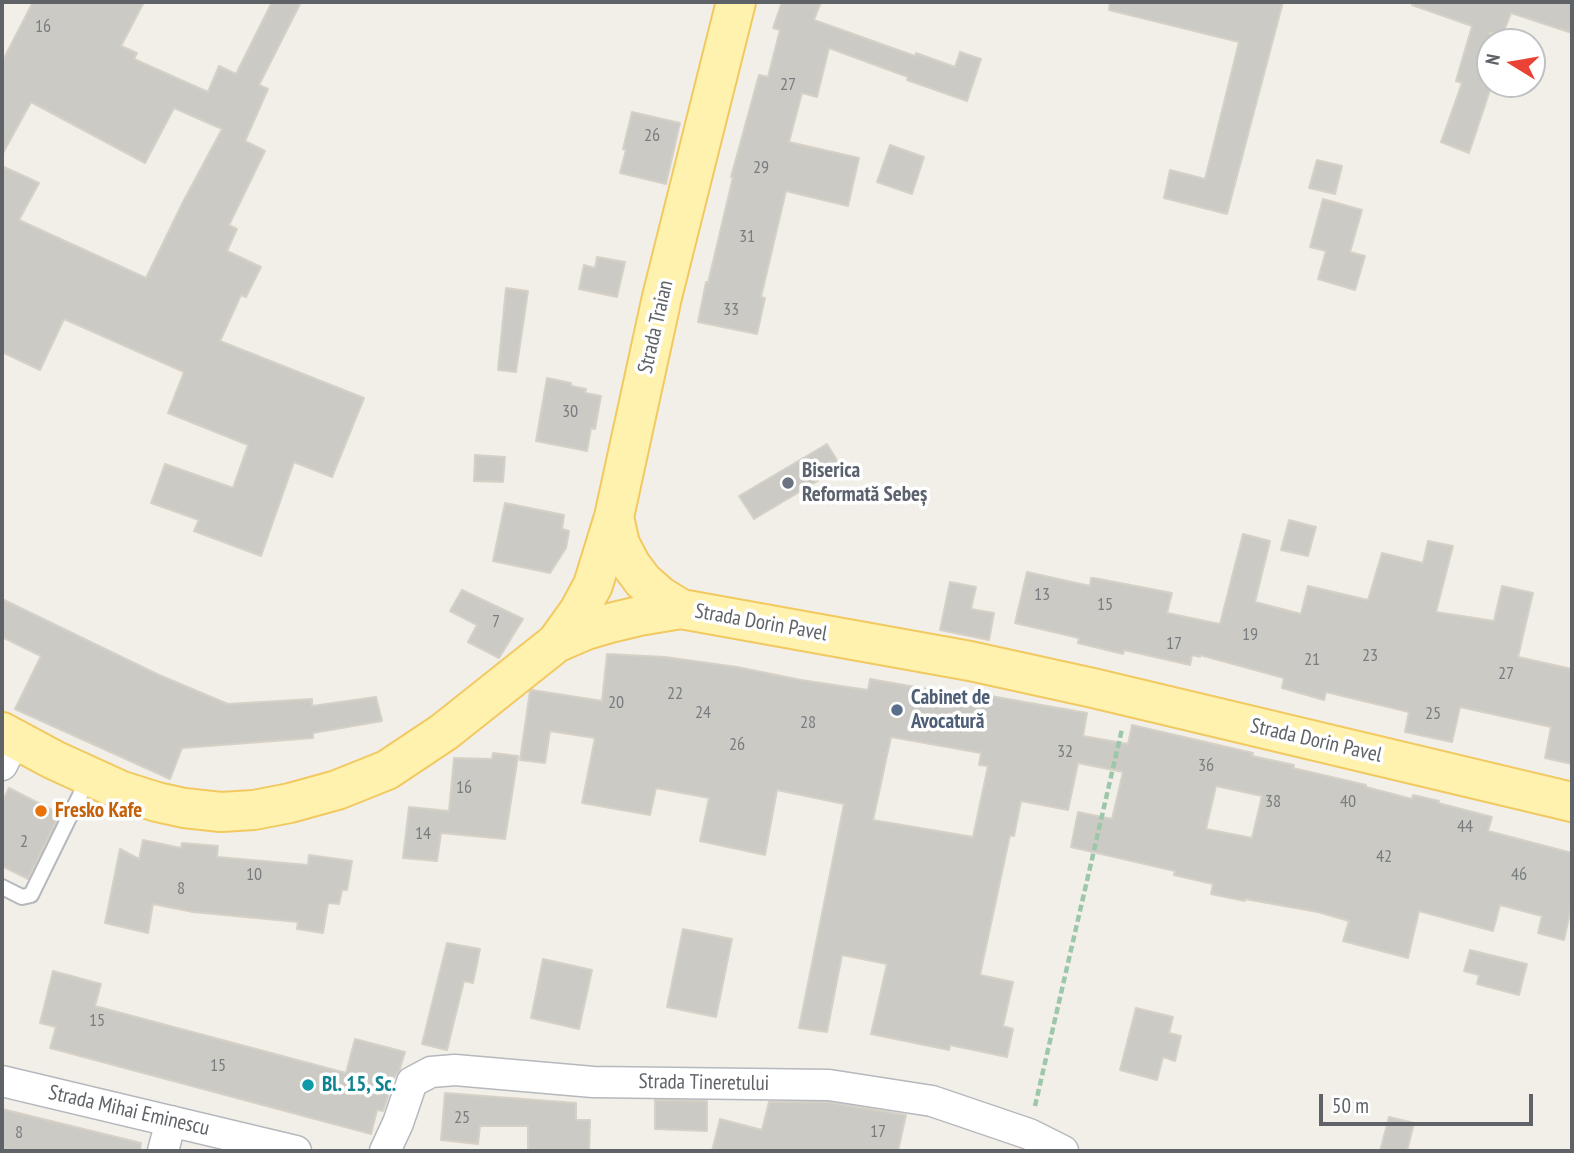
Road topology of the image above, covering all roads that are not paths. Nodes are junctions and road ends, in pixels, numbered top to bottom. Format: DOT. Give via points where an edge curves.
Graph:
graph roads {
  1 [pos="736,2"];
  2 [pos="614,517"];
  3 [pos="681,609"];
  4 [pos="556,643"];
  5 [pos="6,746"];
  6 [pos="89,776"];
  7 [pos="1572,802"];
  8 [pos="2,887"];
  9 [pos="2,1081"];
  10 [pos="171,1121"];
  11 [pos="163,1151"];
  12 [pos="296,1151"];
  13 [pos="385,1151"];
  14 [pos="1063,1151"];
  1 -- 2 [label="main road, Strada Traian"];
  2 -- 3 [label="main road" via="631,565 660,596"];
  2 -- 4 [label="main road, Strada Traian" via="593,585"];
  3 -- 4 [label="main road, Strada Dorin Pavel" via="610,623"];
  3 -- 7 [label="main road, Strada Dorin Pavel" via="1130,696"];
  4 -- 6 [label="main road, Strada Dorin Pavel" via="387,770 302,800 254,810 184,808 122,791"];
  5 -- 6 [label="main road, Strada Dorin Pavel"];
  6 -- 8 [label="lane" via="31,895 22,897"];
  9 -- 10 [label="street, Strada Mihai Eminescu"];
  10 -- 11 [label="street"];
  10 -- 12 [label="street, Strada Mihai Eminescu"];
  13 -- 14 [label="street, Strada Tineretului" via="412,1082 431,1072 455,1070 593,1082 829,1085 932,1101"];
}
